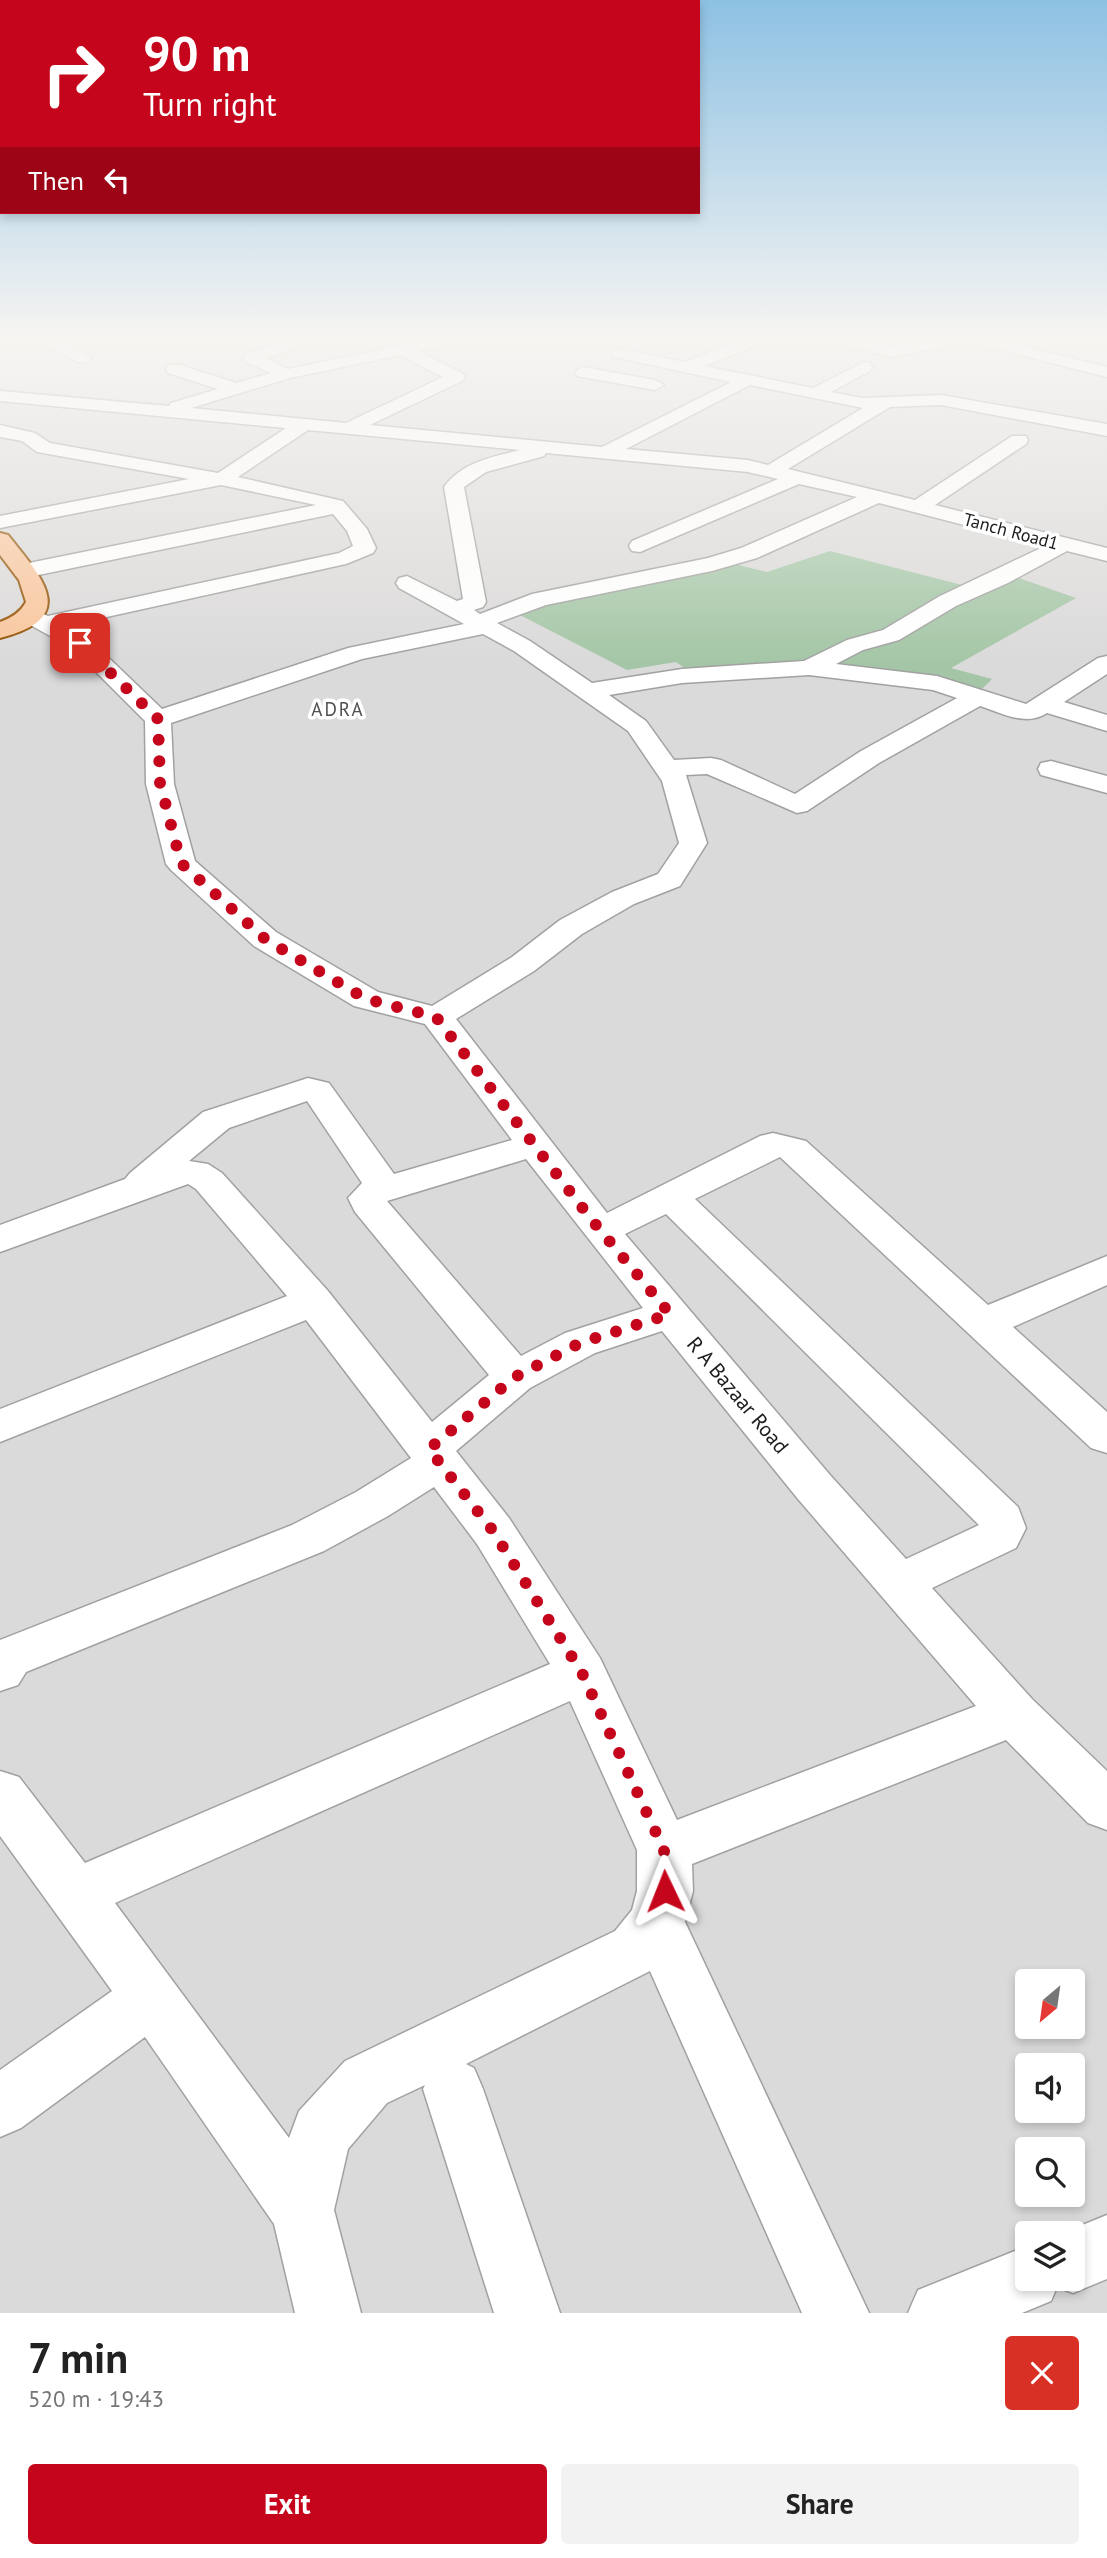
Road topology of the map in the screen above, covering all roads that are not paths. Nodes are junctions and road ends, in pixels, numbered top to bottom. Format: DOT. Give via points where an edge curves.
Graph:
graph roads {
  1 [pos="44,448"];
  2 [pos="268,448"];
  3 [pos="548,448"];
  4 [pos="575,448"];
  5 [pos="613,448"];
  6 [pos="810,448"];
  7 [pos="1007,448"];
  8 [pos="607,451"];
  9 [pos="772,471"];
  10 [pos="799,477"];
  11 [pos="221,479"];
  12 [pos="877,496"];
  13 [pos="919,506"];
  14 [pos="338,507"];
  15 [pos="0,523"];
  16 [pos="0,540"];
  17 [pos="1064,544"];
  18 [pos="640,546"];
  19 [pos="1107,555"];
  20 [pos="24,571"];
  21 [pos="407,583"];
  22 [pos="471,620"];
  23 [pos="26,623"];
  24 [pos="1107,663"];
  25 [pos="809,668"];
  26 [pos="588,691"];
  27 [pos="978,697"];
  28 [pos="1044,704"];
  29 [pos="158,719"];
  30 [pos="1107,723"];
  31 [pos="667,768"];
  32 [pos="1051,769"];
  33 [pos="1107,785"];
  34 [pos="436,1017"];
  35 [pos="535,1145"];
  36 [pos="385,1189"];
  37 [pos="131,1191"];
  38 [pos="670,1196"];
  39 [pos="601,1231"];
  40 [pos="0,1239"];
  41 [pos="1107,1269"];
  42 [pos="314,1301"];
  43 [pos="670,1314"];
  44 [pos="982,1324"];
  45 [pos="515,1377"];
  46 [pos="1098,1416"];
  47 [pos="0,1426"];
  48 [pos="434,1455"];
  49 [pos="899,1583"];
  50 [pos="0,1670"];
  51 [pos="582,1673"];
  52 [pos="1014,1714"];
  53 [pos="0,1794"];
  54 [pos="1107,1806"];
  55 [pos="664,1850"];
  56 [pos="75,1894"];
  57 [pos="657,1923"];
  58 [pos="152,1997"];
  59 [pos="453,2089"];
  60 [pos="0,2107"];
  61 [pos="302,2210"];
  62 [pos="1107,2247"];
  63 [pos="1085,2255"];
  64 [pos="1015,2283"];
  65 [pos="328,2313"];
  66 [pos="527,2313"];
  67 [pos="836,2313"];
  68 [pos="941,2313"];
  1 -- 11 [label="street"];
  2 -- 11 [label="street"];
  3 -- 22 [label="street" via="474,470 458,479 454,487 475,602"];
  4 -- 8 [label="street, Tanch Road1"];
  5 -- 8 [label="street"];
  6 -- 9 [label="street"];
  7 -- 13 [label="street"];
  8 -- 9 [label="street, Tanch Road1"];
  9 -- 10 [label="street, Tanch Road1"];
  10 -- 12 [label="street, Tanch Road1"];
  10 -- 18 [label="street"];
  11 -- 14 [label="street"];
  11 -- 15 [label="street"];
  12 -- 13 [label="street, Tanch Road1"];
  12 -- 22 [label="street" via="749,553 540,599"];
  13 -- 17 [label="street, Tanch Road1"];
  14 -- 20 [label="street"];
  14 -- 23 [label="street" via="357,529 365,548 346,558"];
  16 -- 20 [label="main road"];
  17 -- 19 [label="street, Tanch Road1"];
  17 -- 25 [label="street" via="948,601 891,635 855,645"];
  20 -- 23 [label="main road" via="40,601"];
  21 -- 22 [label="street"];
  22 -- 26 [label="street" via="522,646"];
  22 -- 29 [label="street"];
  23 -- 29 [label="street" via="80,643"];
  24 -- 28 [label="street"];
  25 -- 26 [label="street" via="682,676"];
  25 -- 27 [label="street" via="937,683"];
  26 -- 31 [label="street" via="636,726"];
  27 -- 28 [label="street" via="1023,712"];
  27 -- 31 [label="street" via="870,757 797,805 711,766"];
  28 -- 30 [label="street"];
  29 -- 34 [label="street" via="160,783 181,863 265,939 366,999"];
  31 -- 34 [label="street" via="676,781 692,843 669,880 623,898 571,927 523,964"];
  32 -- 33 [label="street"];
  34 -- 35 [label="street, R A Bazaar Road"];
  35 -- 36 [label="street"];
  35 -- 39 [label="street, R A Bazaar Road"];
  36 -- 37 [label="street" via="317,1090 308,1089 216,1120"];
  36 -- 45 [label="street" via="367,1198 368,1203"];
  37 -- 40 [label="street"];
  37 -- 42 [label="street" via="195,1172 209,1181"];
  38 -- 39 [label="street"];
  38 -- 44 [label="street" via="773,1144 783,1144"];
  38 -- 49 [label="street" via="1002,1519 1000,1535"];
  39 -- 43 [label="street, R A Bazaar Road"];
  41 -- 44 [label="street"];
  42 -- 47 [label="street"];
  42 -- 48 [label="street"];
  43 -- 45 [label="street" via="580,1343"];
  43 -- 49 [label="street, R A Bazaar Road"];
  44 -- 46 [label="street"];
  45 -- 48 [label="street"];
  48 -- 50 [label="street" via="372,1504 308,1538 9,1658"];
  48 -- 51 [label="street" via="493,1531"];
  49 -- 52 [label="street, R A Bazaar Road"];
  51 -- 55 [label="street"];
  51 -- 56 [label="street"];
  52 -- 54 [label="street, R A Bazaar Road"];
  52 -- 55 [label="street"];
  53 -- 56 [label="street"];
  55 -- 57 [label="street" via="665,1891"];
  56 -- 58 [label="street"];
  57 -- 61 [label="street" via="635,1950 366,2082 321,2133"];
  57 -- 67 [label="street"];
  58 -- 60 [label="street"];
  58 -- 61 [label="street"];
  59 -- 66 [label="street"];
  61 -- 65 [label="street"];
  62 -- 63 [label="street"];
  64 -- 68 [label="street"];
}
